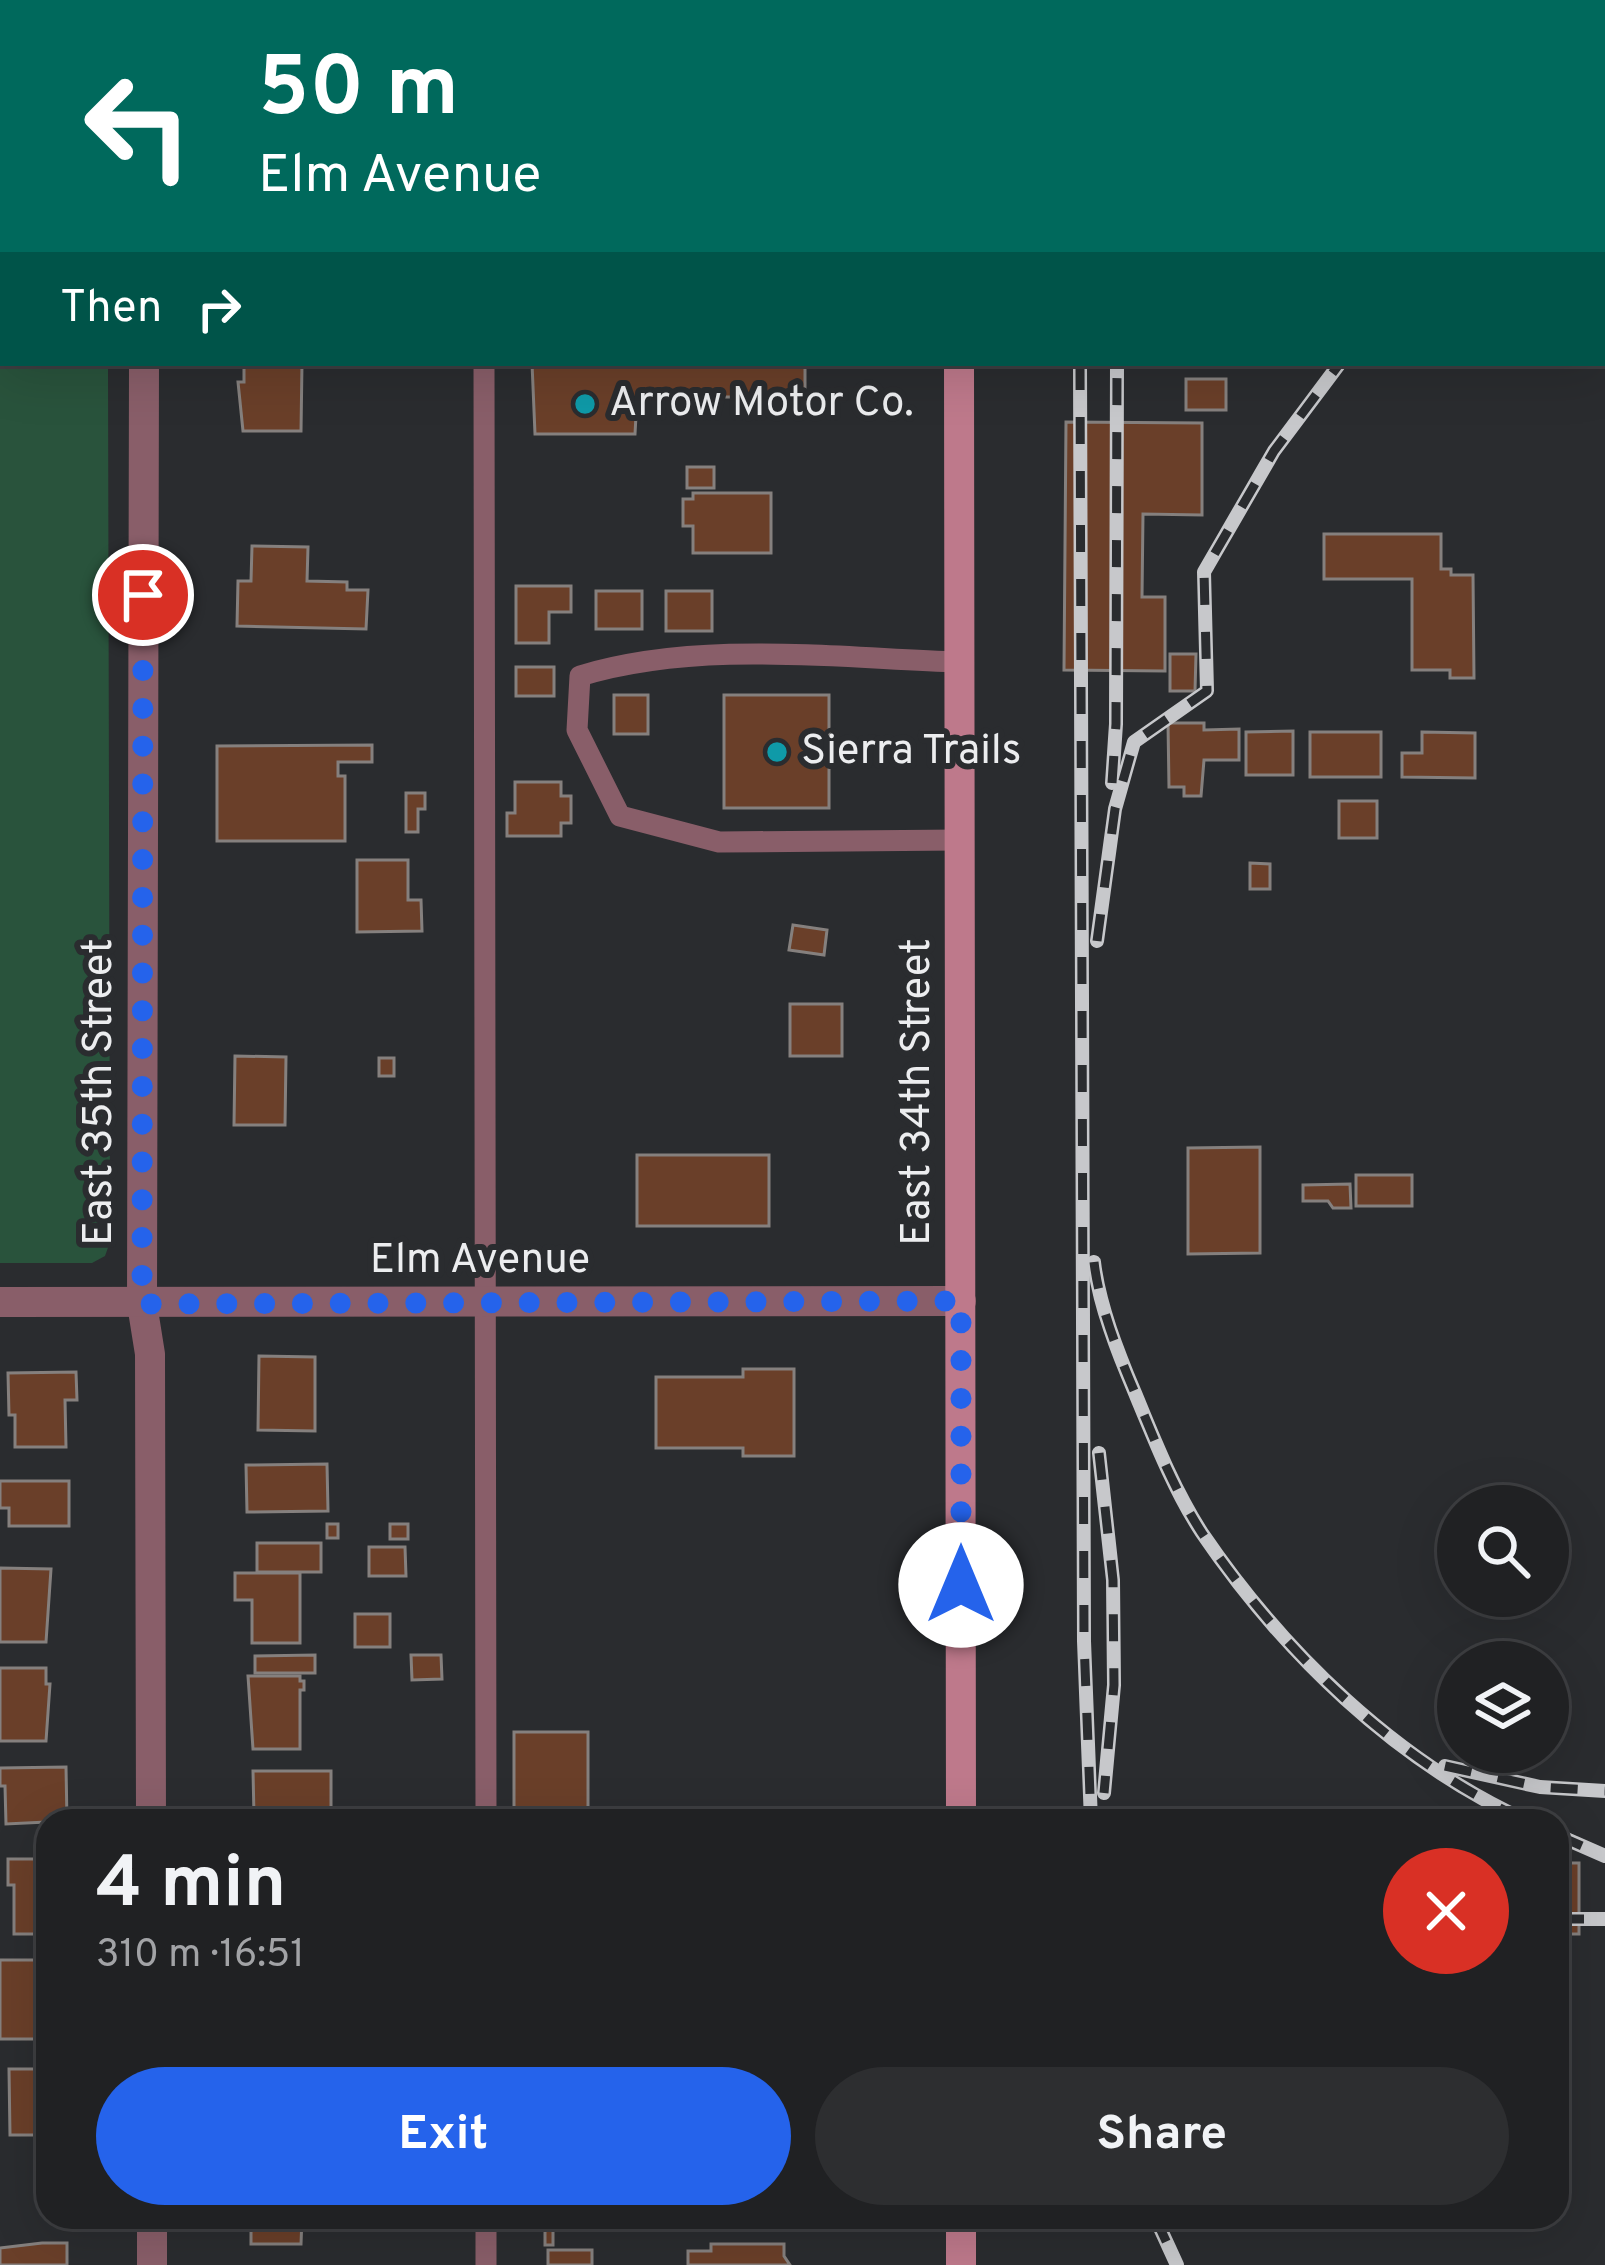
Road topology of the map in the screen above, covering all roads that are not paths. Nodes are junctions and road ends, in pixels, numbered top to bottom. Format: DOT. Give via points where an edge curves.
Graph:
graph roads {
  1 [pos="144,366"];
  2 [pos="484,366"];
  3 [pos="958,366"];
  4 [pos="959,662"];
  5 [pos="959,840"];
  6 [pos="961,1301"];
  7 [pos="0,1303"];
  8 [pos="485,1303"];
  9 [pos="142,1304"];
  10 [pos="151,1809"];
  11 [pos="485,1809"];
  12 [pos="961,1809"];
  13 [pos="152,2229"];
  14 [pos="486,2229"];
  15 [pos="961,2229"];
  16 [pos="152,2265"];
  17 [pos="486,2265"];
  18 [pos="962,2265"];
  1 -- 9 [label="street, East 35th Street"];
  2 -- 8 [label="lane"];
  3 -- 4 [label="main road, East 34th Street"];
  4 -- 5 [label="main road, East 34th Street"];
  4 -- 5 [label="lane" via="630,661 580,676 577,730 620,816 719,842"];
  5 -- 6 [label="main road, East 34th Street"];
  6 -- 8 [label="street, Elm Avenue"];
  6 -- 12 [label="main road, East 34th Street"];
  7 -- 9 [label="street, Elm Avenue"];
  8 -- 9 [label="street, Elm Avenue"];
  8 -- 11 [label="lane"];
  9 -- 10 [label="street, East 35th Street" via="150,1354"];
  13 -- 16 [label="street"];
  14 -- 17 [label="lane"];
  15 -- 18 [label="main road"];
}
